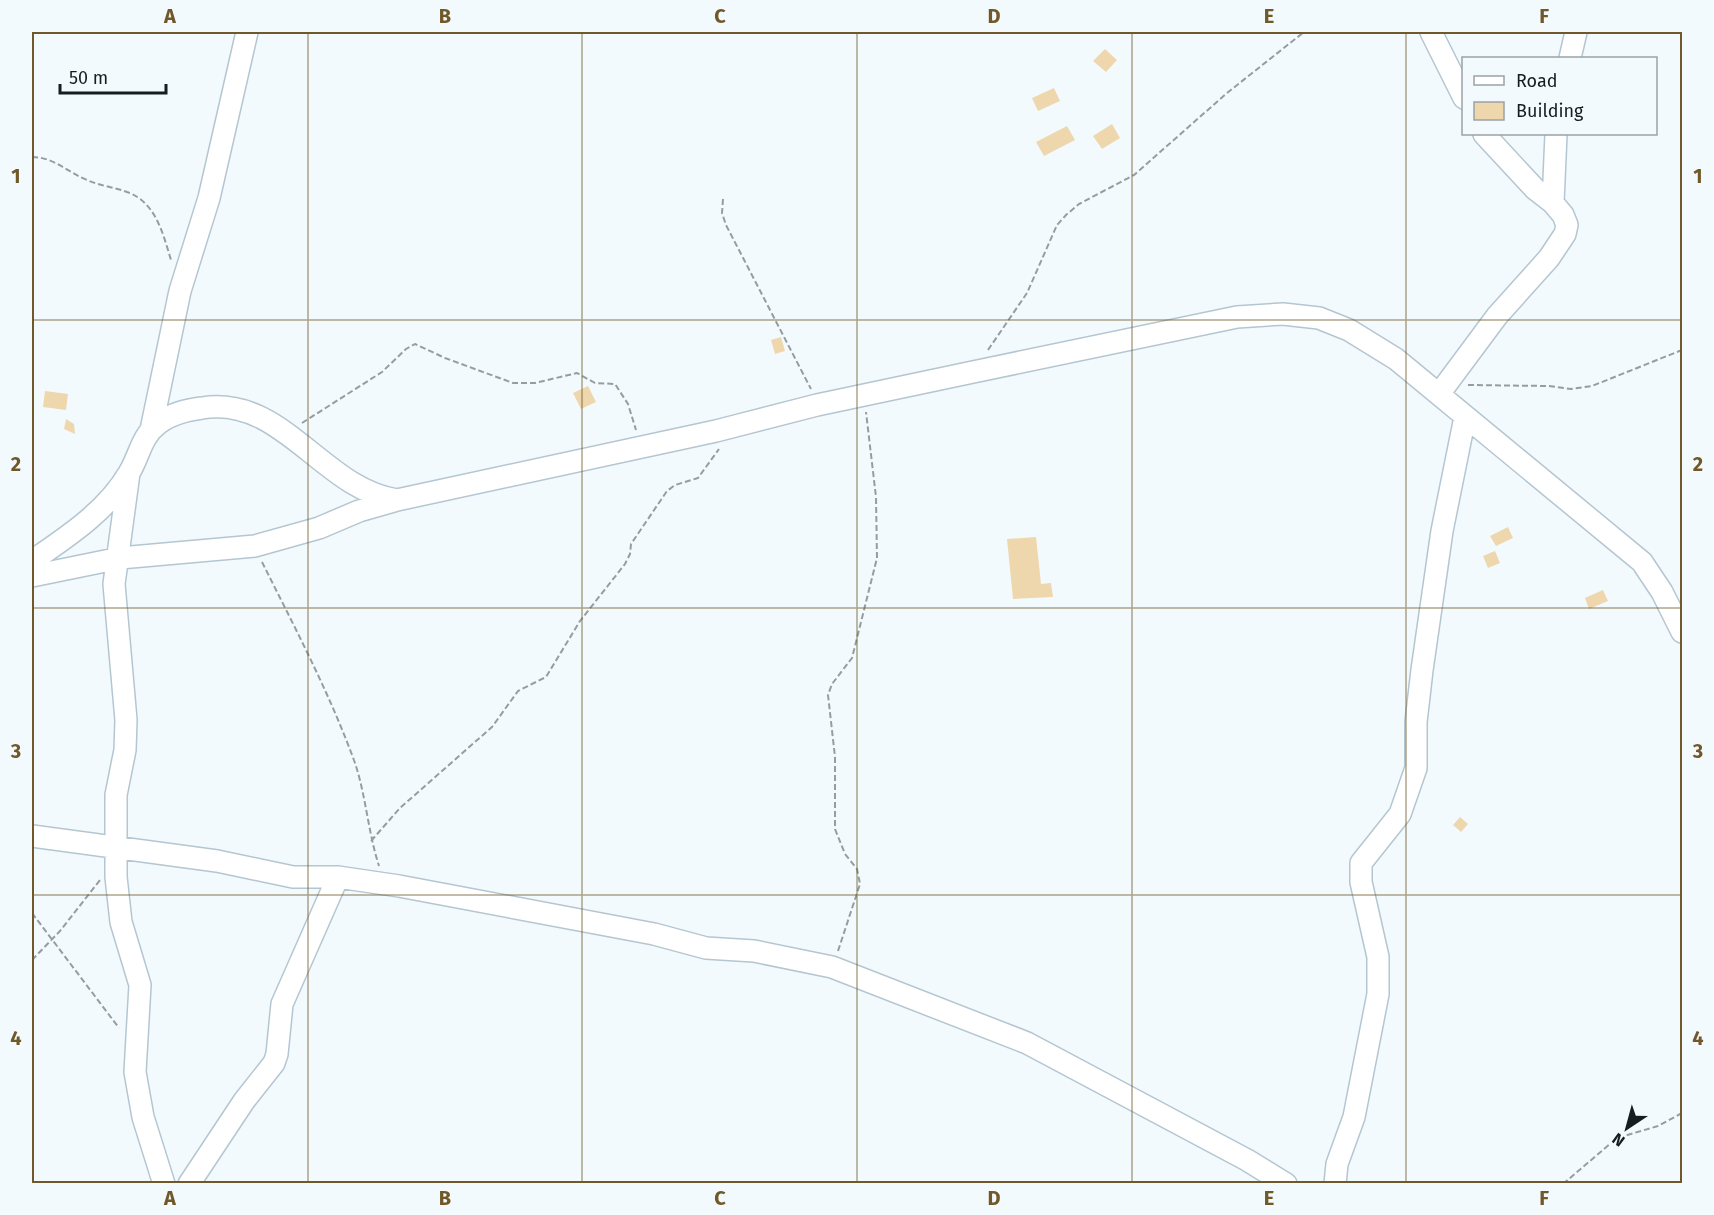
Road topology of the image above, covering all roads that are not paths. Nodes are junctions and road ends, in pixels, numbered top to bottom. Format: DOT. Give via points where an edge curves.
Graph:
graph roads {
  1 [pos="247,32"];
  2 [pos="1431,32"];
  3 [pos="1576,32"];
  4 [pos="1570,57"];
  5 [pos="1462,94"];
  6 [pos="1485,135"];
  7 [pos="1556,135"];
  8 [pos="1553,203"];
  9 [pos="1441,390"];
  10 [pos="1465,417"];
  11 [pos="151,430"];
  12 [pos="129,472"];
  13 [pos="397,500"];
  14 [pos="120,558"];
  15 [pos="32,561"];
  16 [pos="32,576"];
  17 [pos="1683,632"];
  18 [pos="32,836"];
  19 [pos="116,855"];
  20 [pos="338,877"];
  21 [pos="164,1184"];
  22 [pos="189,1184"];
  23 [pos="1286,1184"];
  24 [pos="1335,1184"];
  1 -- 11 [label="street" via="208,198 180,291"];
  2 -- 5 [label="street"];
  3 -- 4 [label="street"];
  6 -- 8 [label="street"];
  7 -- 8 [label="street"];
  8 -- 9 [label="street" via="1568,225 1560,244 1497,316"];
  9 -- 10 [label="street"];
  9 -- 13 [label="street" via="1349,330 1319,318 1283,314 1237,317 817,405 729,428"];
  10 -- 17 [label="street" via="1642,562"];
  10 -- 24 [label="street" via="1442,531 1422,670 1416,768 1400,813 1361,863 1360,882 1378,957 1378,994 1354,1117 1337,1164"];
  11 -- 12 [label="street"];
  11 -- 13 [label="street" via="174,414 220,405 246,409 289,435 350,483 368,493"];
  12 -- 14 [label="street"];
  12 -- 15 [label="street" via="76,531"];
  13 -- 14 [label="street" via="255,546"];
  14 -- 16 [label="street"];
  14 -- 19 [label="street" via="114,584 126,720 116,795"];
  18 -- 19 [label="street"];
  19 -- 20 [label="street" via="217,861 293,878"];
  19 -- 21 [label="street" via="121,922 139,976 141,1005 135,1072 143,1117"];
  20 -- 22 [label="street" via="282,1004 274,1063"];
  20 -- 23 [label="street" via="662,936 706,948 754,951 831,968 1027,1043"];
}
